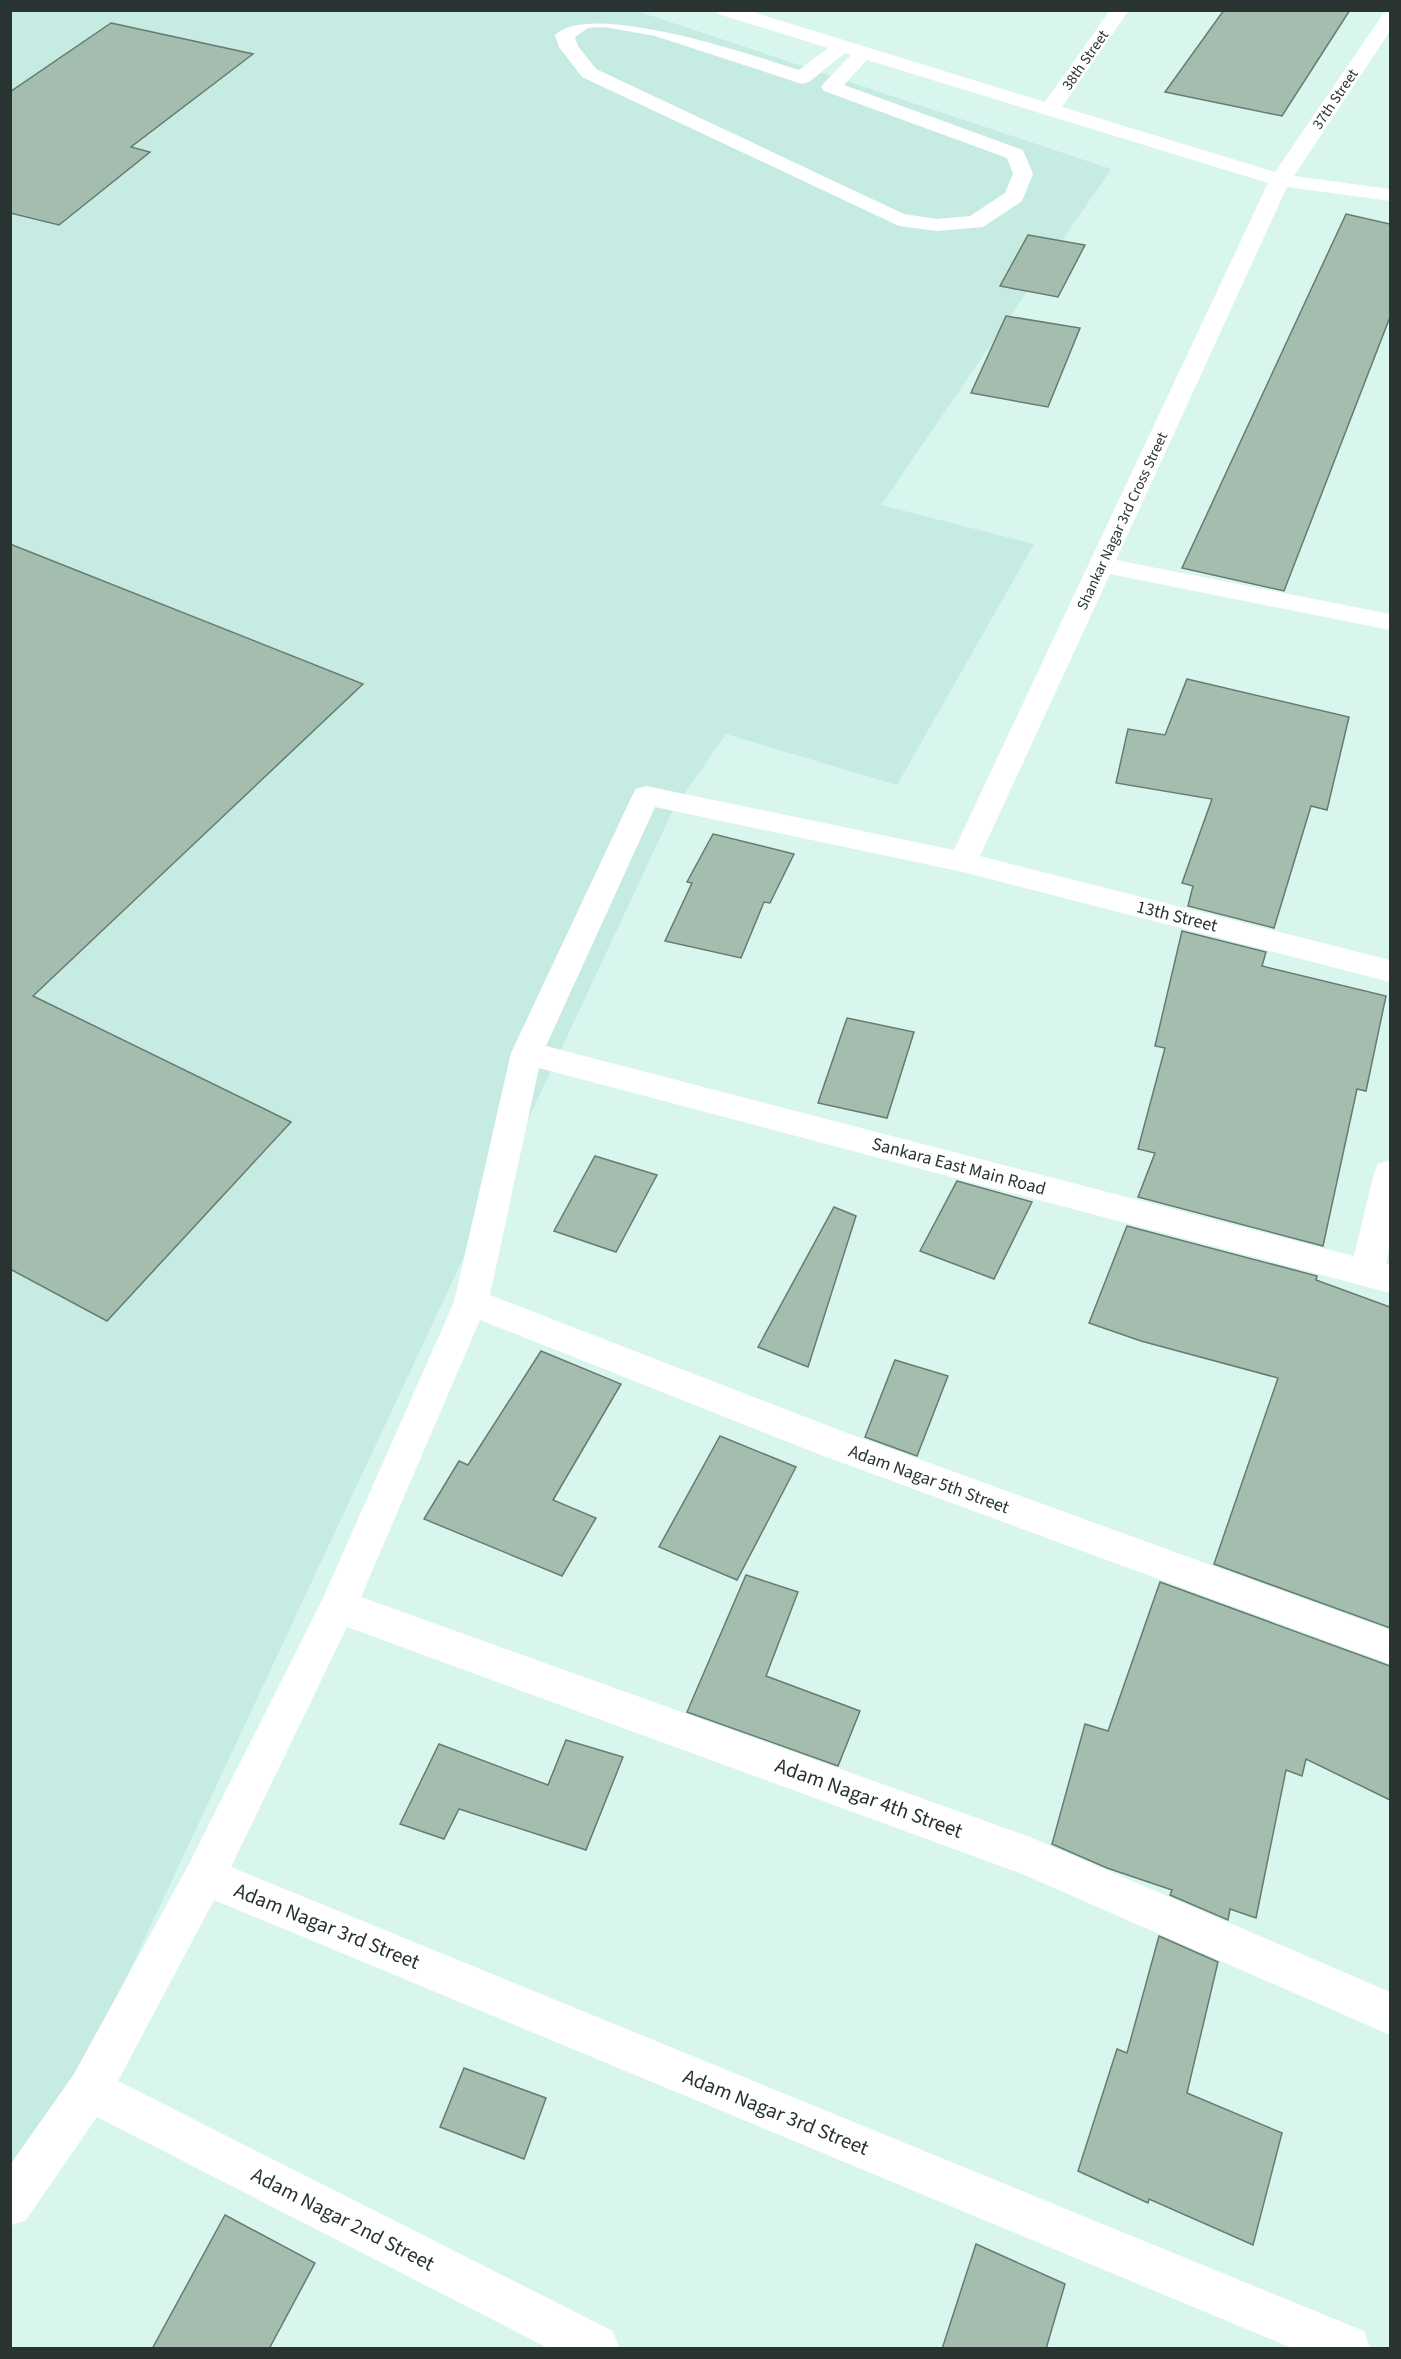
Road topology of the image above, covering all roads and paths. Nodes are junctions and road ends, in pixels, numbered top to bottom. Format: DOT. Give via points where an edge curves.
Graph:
graph roads {
  1 [pos="725,10"];
  2 [pos="1120,10"];
  3 [pos="1390,18"];
  4 [pos="842,46"];
  5 [pos="863,53"];
  6 [pos="802,78"];
  7 [pos="831,87"];
  8 [pos="1050,109"];
  9 [pos="1280,180"];
  10 [pos="1390,195"];
  11 [pos="1101,565"];
  12 [pos="1390,622"];
  13 [pos="963,862"];
  14 [pos="1390,971"];
  15 [pos="527,1053"];
  16 [pos="1390,1173"];
  17 [pos="1379,1276"];
  18 [pos="471,1302"];
  19 [pos="338,1606"];
  20 [pos="1390,1647"];
  21 [pos="205,1876"];
  22 [pos="1390,2014"];
  23 [pos="90,2090"];
  24 [pos="10,2204"];
  25 [pos="596,2349"];
  26 [pos="1347,2349"];
  1 -- 4 [label="street"];
  2 -- 8 [label="street, 38th Street"];
  3 -- 9 [label="street, 37th Street"];
  4 -- 5 [label="street"];
  4 -- 6 [label="street"];
  5 -- 7 [label="street"];
  5 -- 8 [label="street"];
  6 -- 7 [label="street"];
  6 -- 7 [label="street" via="658,31 608,21 585,23 565,35 569,47 590,73 899,220 937,225 975,222 1014,196 1023,174 1016,154 977,136 866,102"];
  8 -- 9 [label="street"];
  9 -- 10 [label="street"];
  9 -- 11 [label="street, Shankar Nagar 3rd Cross Street"];
  11 -- 12 [label="street"];
  11 -- 13 [label="street, Shankar Nagar 3rd Cross Street"];
  13 -- 14 [label="street, 13th Street"];
  13 -- 15 [label="street, 13th Street" via="646,796"];
  15 -- 17 [label="street, Sankara East Main Road"];
  15 -- 18 [label="street"];
  16 -- 17 [label="street"];
  18 -- 19 [label="street"];
  18 -- 20 [label="street, Adam Nagar 5th Street" via="834,1444"];
  19 -- 21 [label="street"];
  19 -- 22 [label="street, Adam Nagar 4th Street" via="1030,1857"];
  21 -- 23 [label="street"];
  21 -- 26 [label="street, Adam Nagar 3rd Street"];
  23 -- 24 [label="street"];
  23 -- 25 [label="street, Adam Nagar 2nd Street"];
}
